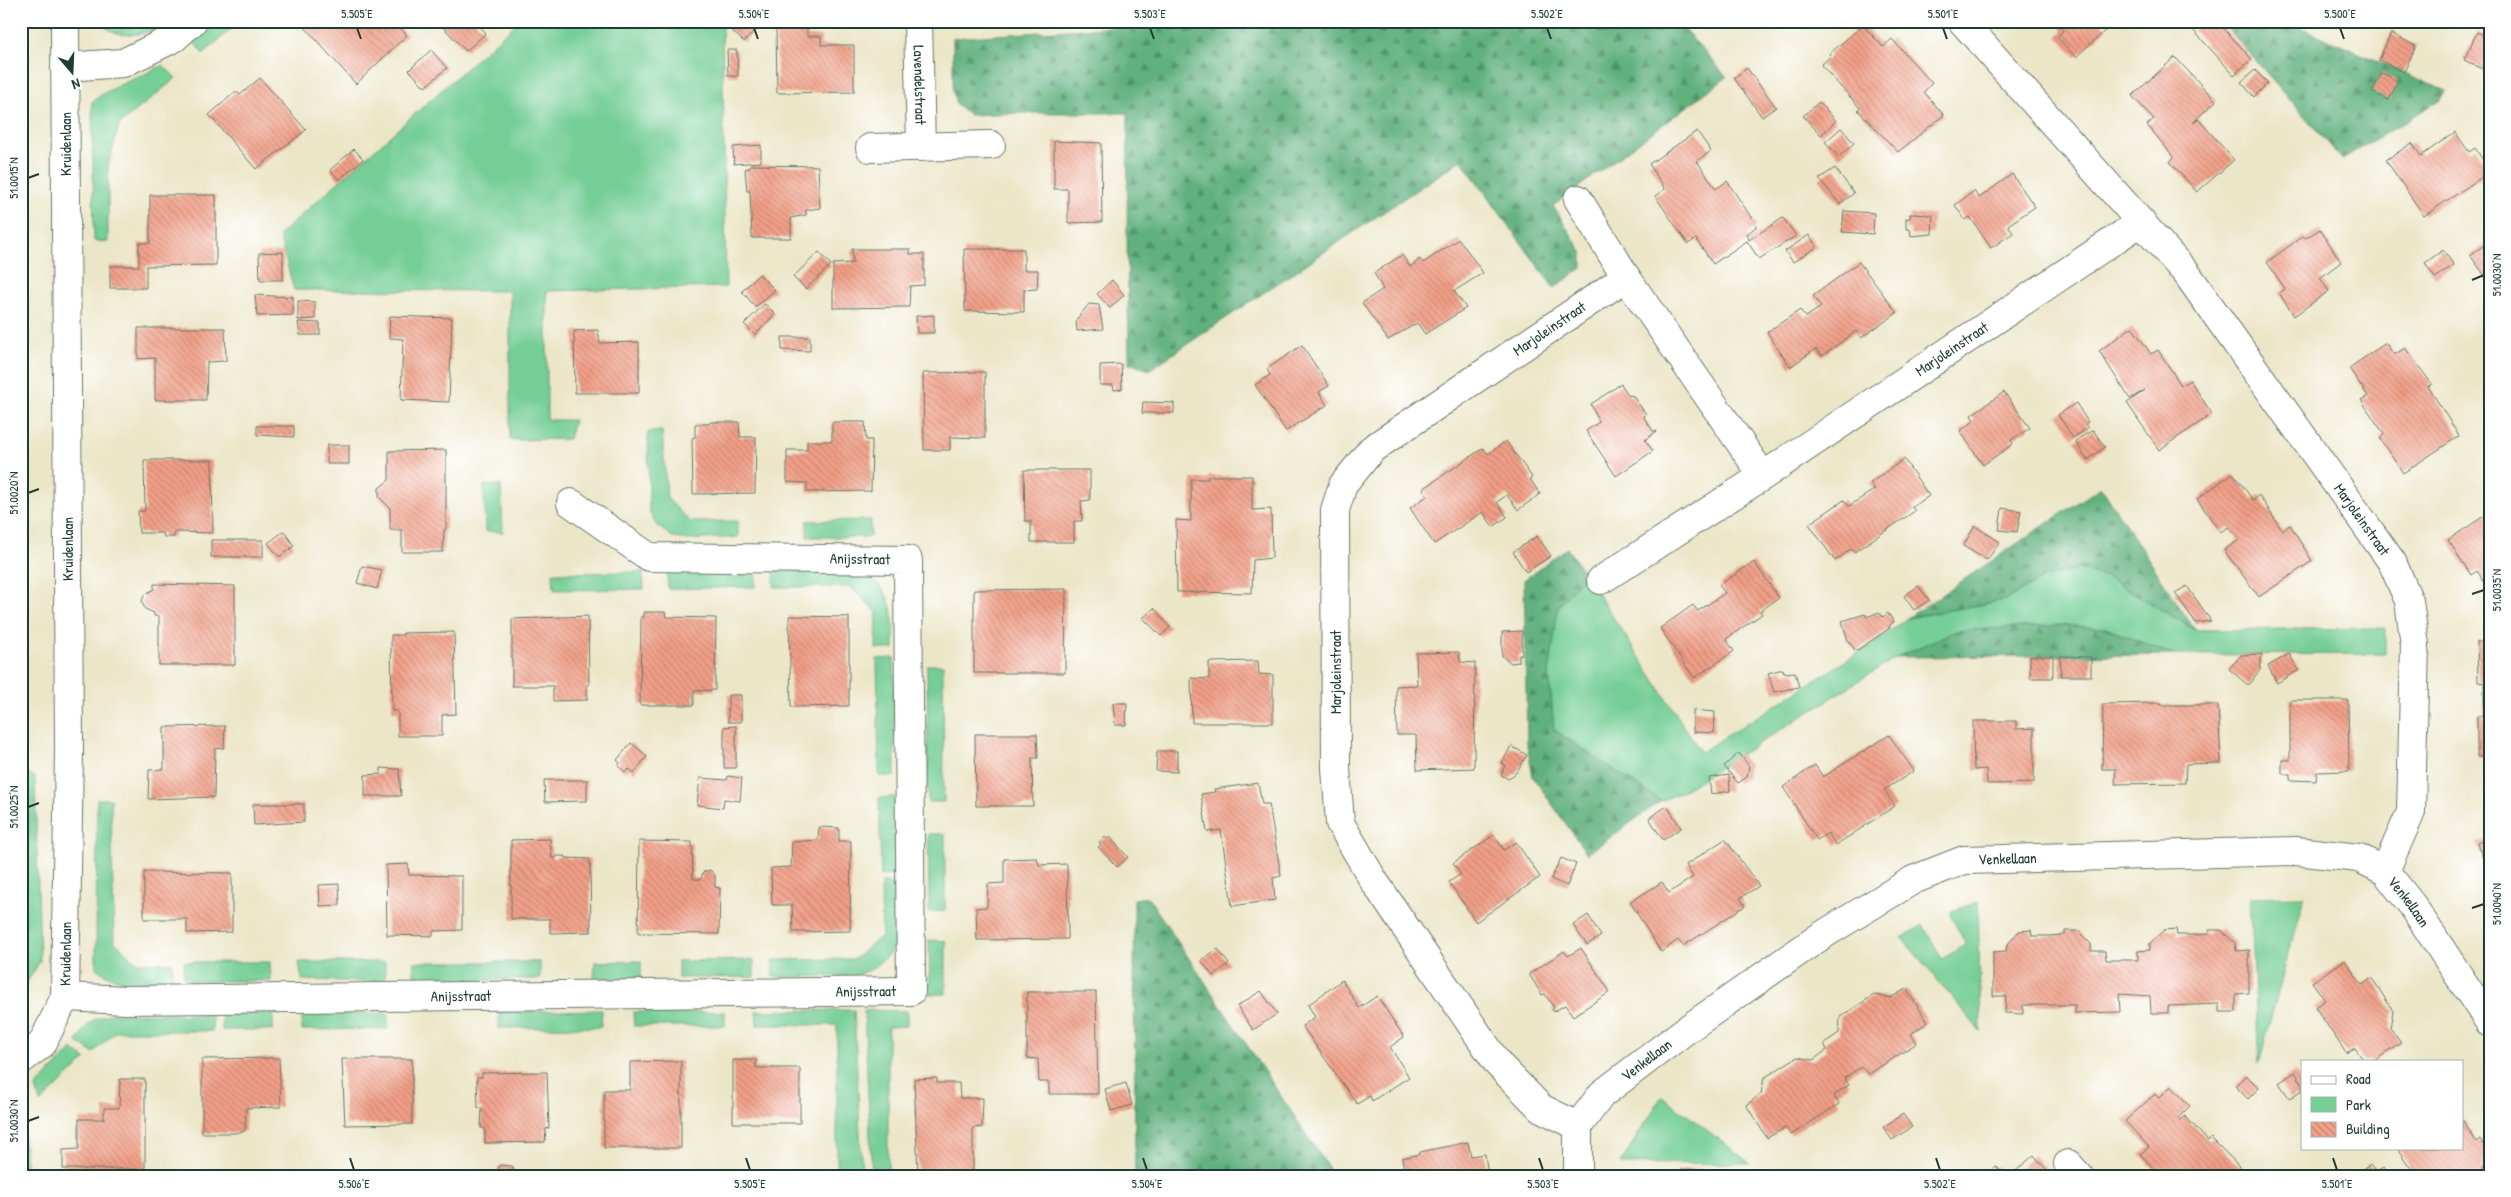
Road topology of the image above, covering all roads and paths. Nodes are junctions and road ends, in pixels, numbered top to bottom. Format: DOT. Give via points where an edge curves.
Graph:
graph roads {
  1 [pos="65,21"];
  2 [pos="193,21"];
  3 [pos="918,21"];
  4 [pos="1962,21"];
  5 [pos="65,67"];
  6 [pos="991,145"];
  7 [pos="921,147"];
  8 [pos="870,148"];
  9 [pos="1578,199"];
  10 [pos="2141,222"];
  11 [pos="1626,277"];
  12 [pos="1763,476"];
  13 [pos="571,503"];
  14 [pos="1601,580"];
  15 [pos="2385,871"];
  16 [pos="65,998"];
  17 [pos="2490,1023"];
  18 [pos="21,1060"];
  19 [pos="1578,1126"];
  20 [pos="1578,1176"];
  1 -- 5 [label="street, Kruidenlaan"];
  2 -- 5 [label="street" via="174,38 123,62"];
  3 -- 7 [label="street, Lavendelstraat"];
  4 -- 10 [label="street, Marjoleinstraat"];
  5 -- 16 [label="street, Kruidenlaan" via="69,751"];
  6 -- 7 [label="street"];
  7 -- 8 [label="street"];
  9 -- 11 [label="street"];
  10 -- 12 [label="street, Marjoleinstraat"];
  10 -- 15 [label="street, Marjoleinstraat" via="2187,274 2386,554 2409,601 2416,645 2411,812"];
  11 -- 12 [label="street"];
  11 -- 19 [label="street, Marjoleinstraat" via="1372,449 1343,485 1335,510 1336,768 1340,823 1374,880 1498,1064 1541,1108"];
  12 -- 14 [label="street, Marjoleinstraat"];
  13 -- 16 [label="street, Anijsstraat" via="649,557 908,560 911,991 146,1000"];
  15 -- 17 [label="street, Venkellaan" via="2412,905"];
  15 -- 19 [label="street, Venkellaan" via="2359,858 2296,851 1964,860 1912,880 1821,936 1686,1030 1602,1094"];
  16 -- 18 [label="street, Kruidenlaan" via="42,1044"];
  19 -- 20 [label="street"];
}
